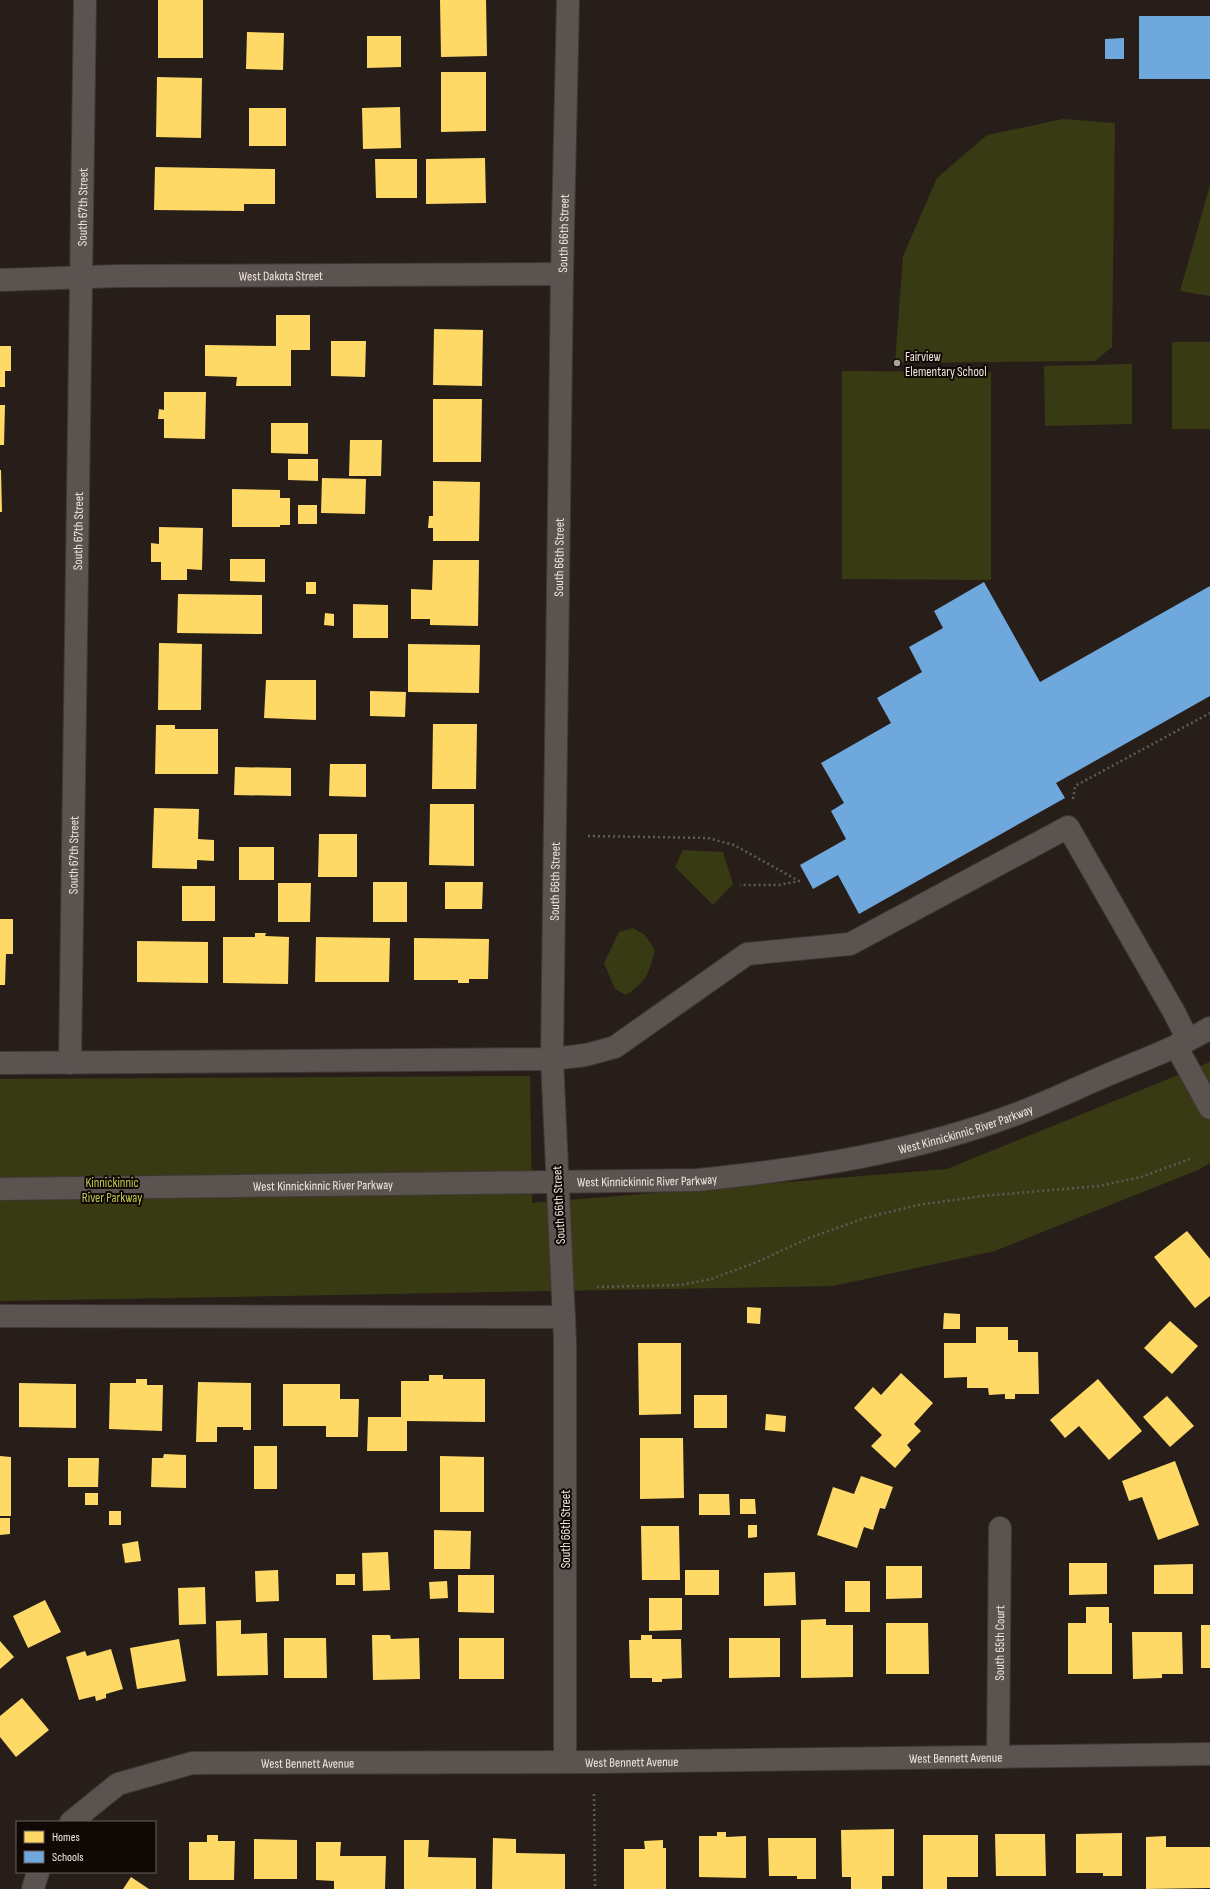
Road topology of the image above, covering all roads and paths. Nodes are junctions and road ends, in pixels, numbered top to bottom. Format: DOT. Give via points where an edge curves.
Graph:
graph roads {
  1 [pos="85,0"];
  2 [pos="568,0"];
  3 [pos="562,274"];
  4 [pos="80,277"];
  5 [pos="0,280"];
  6 [pos="1210,713"];
  7 [pos="1068,827"];
  8 [pos="588,836"];
  9 [pos="740,885"];
  10 [pos="1210,1028"];
  11 [pos="1182,1043"];
  12 [pos="552,1059"];
  13 [pos="0,1063"];
  14 [pos="70,1063"];
  15 [pos="1210,1108"];
  16 [pos="1190,1159"];
  17 [pos="557,1182"];
  18 [pos="0,1189"];
  19 [pos="597,1287"];
  20 [pos="0,1316"];
  21 [pos="564,1316"];
  22 [pos="1000,1528"];
  23 [pos="1210,1754"];
  24 [pos="998,1757"];
  25 [pos="565,1762"];
  26 [pos="594,1794"];
  27 [pos="72,1821"];
  28 [pos="38,1873"];
  29 [pos="33,1889"];
  30 [pos="596,1889"];
  1 -- 4 [label="street, South 67th Street"];
  2 -- 3 [label="street, South 66th Street"];
  3 -- 4 [label="street, West Dakota Street"];
  3 -- 12 [label="street, South 66th Street"];
  4 -- 5 [label="street, West Dakota Street"];
  4 -- 14 [label="street, South 67th Street"];
  6 -- 7 [label="path" via="1075,786"];
  7 -- 11 [label="street" via="1174,1012"];
  7 -- 12 [label="street" via="850,944 748,954 615,1047"];
  8 -- 9 [label="path" via="708,838 734,845 799,881 779,885"];
  10 -- 11 [label="street, West Kinnickinnic River Parkway"];
  11 -- 15 [label="street"];
  11 -- 17 [label="street, West Kinnickinnic River Parkway" via="1019,1113 906,1147 779,1172 697,1180"];
  12 -- 14 [label="street"];
  12 -- 17 [label="street, South 66th Street"];
  13 -- 14 [label="street"];
  16 -- 19 [label="path" via="1141,1177 1099,1186 982,1196 918,1205 865,1218 809,1238 711,1280 680,1285"];
  17 -- 18 [label="street, West Kinnickinnic River Parkway"];
  17 -- 21 [label="street, South 66th Street"];
  20 -- 21 [label="street"];
  21 -- 25 [label="street, South 66th Street"];
  22 -- 24 [label="street, South 65th Court"];
  23 -- 24 [label="street, West Bennett Avenue"];
  24 -- 25 [label="street, West Bennett Avenue"];
  25 -- 27 [label="street, West Bennett Avenue" via="192,1763 118,1784"];
  26 -- 30 [label="path"];
  28 -- 29 [label="street"];
}
